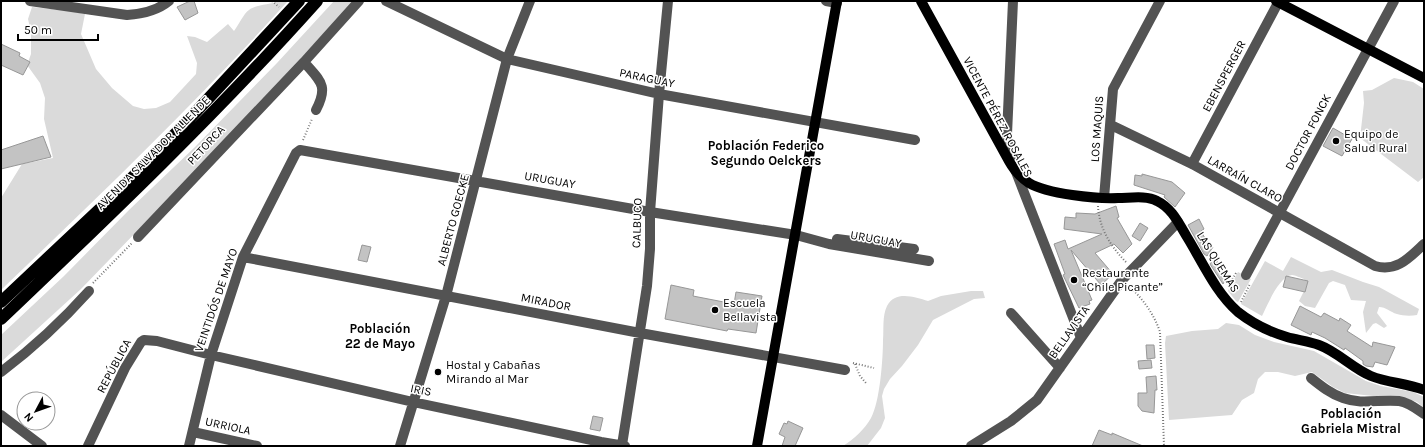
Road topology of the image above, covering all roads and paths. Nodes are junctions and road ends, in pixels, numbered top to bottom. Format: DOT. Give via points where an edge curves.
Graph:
graph roads {
  1 [pos="30,1"];
  2 [pos="169,1"];
  3 [pos="272,1"];
  4 [pos="299,1"];
  5 [pos="317,1"];
  6 [pos="359,1"];
  7 [pos="386,1"];
  8 [pos="530,1"];
  9 [pos="668,1"];
  10 [pos="826,1"];
  11 [pos="921,1"];
  12 [pos="1013,1"];
  13 [pos="1160,1"];
  14 [pos="1278,1"];
  15 [pos="1394,1"];
  16 [pos="837,2"];
  17 [pos="281,9"];
  18 [pos="1367,48"];
  19 [pos="507,59"];
  20 [pos="304,62"];
  21 [pos="1424,78"];
  22 [pos="659,94"];
  23 [pos="316,110"];
  24 [pos="815,122"];
  25 [pos="1111,125"];
  26 [pos="915,140"];
  27 [pos="299,150"];
  28 [pos="1192,164"];
  29 [pos="1016,172"];
  30 [pos="477,180"];
  31 [pos="1101,198"];
  32 [pos="650,212"];
  33 [pos="1280,213"];
  34 [pos="1178,222"];
  35 [pos="796,235"];
  36 [pos="138,237"];
  37 [pos="1424,244"];
  38 [pos="914,249"];
  39 [pos="243,257"];
  40 [pos="929,261"];
  41 [pos="1239,267"];
  42 [pos="1133,268"];
  43 [pos="1249,277"];
  44 [pos="1122,280"];
  45 [pos="89,289"];
  46 [pos="446,296"];
  47 [pos="1223,296"];
  48 [pos="1,302"];
  49 [pos="1236,310"];
  50 [pos="1011,313"];
  51 [pos="1,319"];
  52 [pos="640,333"];
  53 [pos="1081,338"];
  54 [pos="211,355"];
  55 [pos="773,356"];
  56 [pos="855,364"];
  57 [pos="846,366"];
  58 [pos="874,368"];
  59 [pos="1060,368"];
  60 [pos="1,372"];
  61 [pos="1311,378"];
  62 [pos="866,383"];
  63 [pos="1424,390"];
  64 [pos="413,402"];
  65 [pos="1424,414"];
  66 [pos="1,415"];
  67 [pos="193,432"];
  68 [pos="42,446"];
  69 [pos="88,446"];
  70 [pos="189,446"];
  71 [pos="257,446"];
  72 [pos="400,446"];
  73 [pos="624,446"];
  74 [pos="757,446"];
  75 [pos="971,446"];
  76 [pos="1164,446"];
  1 -- 2 [label="street" via="127,15 153,10"];
  3 -- 17 [label="path"];
  4 -- 48 [label="highway, AVENIDA SALVADOR ALLENDE" via="132,178"];
  5 -- 51 [label="highway, AVENIDA SALVADOR ALLENDE" via="213,114"];
  6 -- 20 [label="street, PETORCA"];
  7 -- 19 [label="street, PARAGUAY"];
  8 -- 19 [label="street, ALBERTO GOECKE"];
  9 -- 22 [label="street, CALBUCO"];
  10 -- 16 [label="street"];
  11 -- 29 [label="main road, VICENTE PÉREZ ROSALES"];
  12 -- 29 [label="street" via="1007,134"];
  13 -- 25 [label="street, LOS MAQUIS" via="1113,89"];
  14 -- 18 [label="main road"];
  14 -- 28 [label="street, EBENSPERGER"];
  15 -- 18 [label="street, DOCTOR FONCK"];
  16 -- 24 [label="main road"];
  18 -- 21 [label="main road"];
  18 -- 33 [label="street, DOCTOR FONCK"];
  19 -- 22 [label="street, PARAGUAY"];
  19 -- 30 [label="street, ALBERTO GOECKE"];
  20 -- 23 [label="street" via="321,82 322,100"];
  20 -- 36 [label="street, PETORCA"];
  22 -- 24 [label="street, PARAGUAY"];
  22 -- 32 [label="street, CALBUCO"];
  23 -- 27 [label="path"];
  24 -- 26 [label="street, PARAGUAY"];
  24 -- 35 [label="main road"];
  25 -- 28 [label="street, LARRAÍN CLARO"];
  25 -- 31 [label="street, LOS MAQUIS"];
  27 -- 30 [label="street, URUGUAY"];
  27 -- 39 [label="street, VEINTIDÓS DE MAYO"];
  28 -- 33 [label="street, LARRAÍN CLARO"];
  29 -- 31 [label="main road, LAS QUEMAS" via="1036,187"];
  29 -- 53 [label="street, VICENTE PÉREZ ROSALES"];
  30 -- 32 [label="street, URUGUAY"];
  30 -- 46 [label="street, ALBERTO GOECKE"];
  31 -- 34 [label="main road, LAS QUEMAS" via="1152,199 1163,204"];
  31 -- 42 [label="path" via="1098,213 1102,228 1118,253"];
  32 -- 35 [label="street, URUGUAY"];
  32 -- 52 [label="street, CALBUCO" via="647,286"];
  33 -- 37 [label="street, LARRAÍN CLARO" via="1375,266 1387,268 1403,262"];
  33 -- 43 [label="street, DOCTOR FONCK"];
  34 -- 42 [label="street, BELLAVISTA"];
  34 -- 47 [label="main road, LAS QUEMAS"];
  35 -- 38 [label="street, URUGUAY"];
  35 -- 40 [label="street, URUGUAY" via="836,245"];
  35 -- 55 [label="main road"];
  36 -- 45 [label="path"];
  39 -- 46 [label="street, MIRADOR"];
  39 -- 54 [label="street, VEINTIDÓS DE MAYO"];
  41 -- 47 [label="path"];
  42 -- 44 [label="street, BELLAVISTA"];
  43 -- 49 [label="path"];
  44 -- 53 [label="street, BELLAVISTA"];
  44 -- 76 [label="path" via="1143,301 1156,319 1160,332"];
  45 -- 60 [label="street" via="71,311"];
  46 -- 52 [label="street, MIRADOR"];
  46 -- 64 [label="street, ALBERTO GOECKE"];
  47 -- 49 [label="main road, LAS QUEMAS"];
  49 -- 63 [label="main road, LAS QUEMAS" via="1274,332 1328,348 1372,376"];
  50 -- 59 [label="street"];
  52 -- 55 [label="street, MIRADOR"];
  52 -- 73 [label="street, CALBUCO"];
  53 -- 59 [label="street, BELLAVISTA"];
  54 -- 64 [label="street, IRIS"];
  54 -- 67 [label="street, VEINTIDÓS DE MAYO"];
  54 -- 69 [label="street, REPÚBLICA" via="157,341 142,341 125,368"];
  55 -- 57 [label="street, MIRADOR"];
  55 -- 74 [label="main road"];
  56 -- 57 [label="path"];
  56 -- 58 [label="path"];
  56 -- 62 [label="path"];
  59 -- 75 [label="street, BELLAVISTA" via="1030,406"];
  61 -- 65 [label="street" via="1343,398 1372,402 1400,401"];
  64 -- 72 [label="street, ALBERTO GOECKE"];
  64 -- 73 [label="street, IRIS"];
  66 -- 68 [label="street"];
  67 -- 70 [label="street, VEINTIDÓS DE MAYO"];
  67 -- 71 [label="street, URRIOLA"];
}
